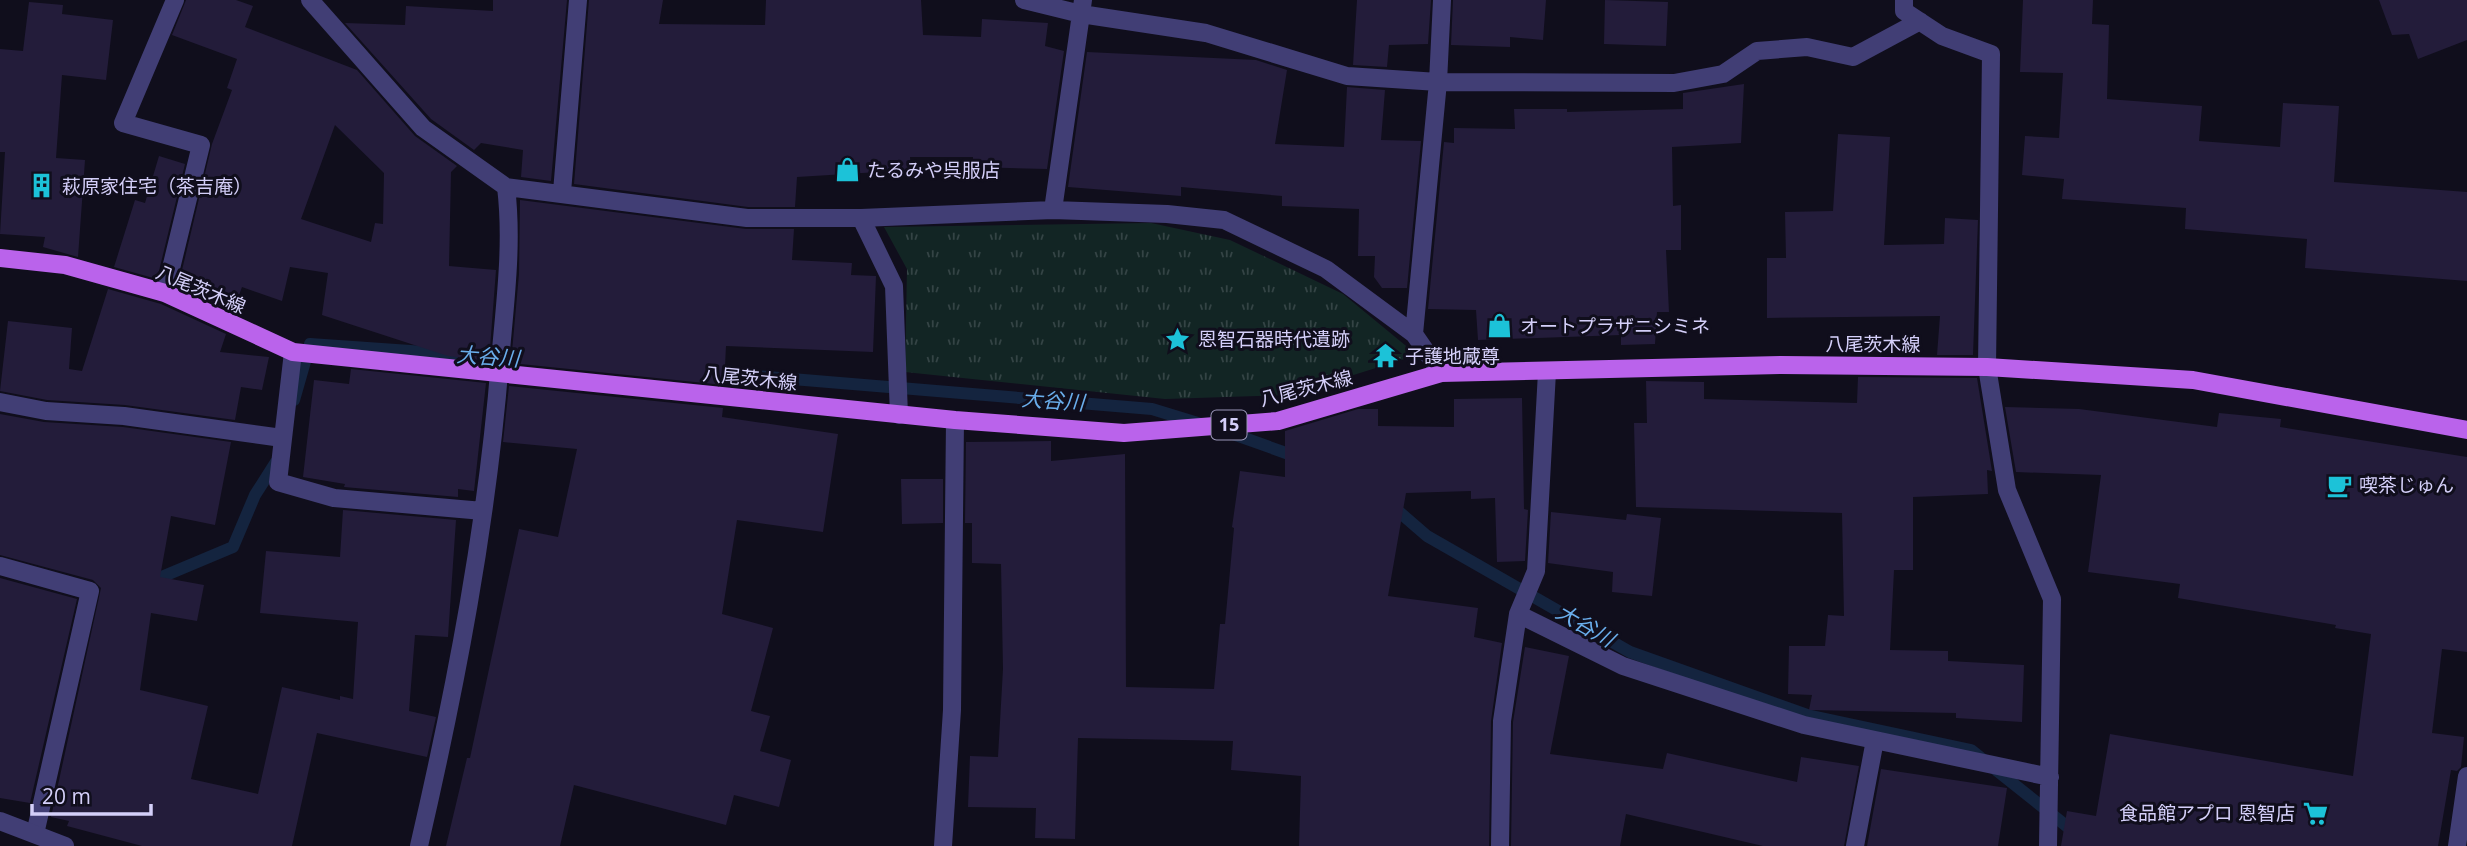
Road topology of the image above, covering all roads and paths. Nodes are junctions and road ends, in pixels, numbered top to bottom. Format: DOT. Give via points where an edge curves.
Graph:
graph roads {
  1 [pos="175,0"];
  2 [pos="310,0"];
  3 [pos="578,0"];
  4 [pos="1024,0"];
  5 [pos="1442,0"];
  6 [pos="1904,0"];
  7 [pos="1082,7"];
  8 [pos="1920,21"];
  9 [pos="1438,82"];
  10 [pos="506,187"];
  11 [pos="562,192"];
  12 [pos="1053,210"];
  13 [pos="861,218"];
  14 [pos="0,258"];
  15 [pos="164,293"];
  16 [pos="1414,334"];
  17 [pos="293,352"];
  18 [pos="1987,367"];
  19 [pos="499,372"];
  20 [pos="1547,372"];
  21 [pos="1441,373"];
  22 [pos="0,402"];
  23 [pos="900,415"];
  24 [pos="955,421"];
  25 [pos="2467,430"];
  26 [pos="282,438"];
  27 [pos="482,511"];
  28 [pos="0,566"];
  29 [pos="1518,614"];
  30 [pos="1875,740"];
  31 [pos="2467,776"];
  32 [pos="2050,777"];
  33 [pos="0,821"];
  34 [pos="35,834"];
  35 [pos="65,846"];
  36 [pos="419,846"];
  37 [pos="943,846"];
  38 [pos="1500,846"];
  39 [pos="1855,846"];
  40 [pos="2048,846"];
  41 [pos="2457,846"];
  1 -- 15 [label="street" via="123,123 201,145"];
  2 -- 10 [label="street" via="423,128"];
  3 -- 11 [label="street"];
  4 -- 7 [label="street"];
  5 -- 9 [label="street"];
  6 -- 8 [label="street" via="1904,11"];
  7 -- 9 [label="street" via="1206,33 1347,76"];
  7 -- 12 [label="street"];
  8 -- 9 [label="street" via="1853,57 1807,47 1758,51 1723,74 1674,83"];
  8 -- 18 [label="street" via="1942,36 1991,54"];
  9 -- 16 [label="street"];
  10 -- 11 [label="street"];
  10 -- 19 [label="street" via="508,271"];
  11 -- 13 [label="street" via="747,218"];
  12 -- 13 [label="street"];
  12 -- 16 [label="street" via="1224,220 1326,269"];
  13 -- 23 [label="street" via="894,286"];
  14 -- 15 [label="main road, 八尾茨木線 / 15" via="65,265"];
  15 -- 17 [label="main road, 八尾茨木線 / 15"];
  16 -- 21 [label="street"];
  17 -- 19 [label="main road, 八尾茨木線 / 15"];
  17 -- 26 [label="street"];
  18 -- 20 [label="main road, 八尾茨木線 / 15" via="1782,365"];
  18 -- 25 [label="main road, 八尾茨木線 / 15" via="2193,380"];
  18 -- 32 [label="street" via="2007,490 2052,599"];
  19 -- 23 [label="main road, 八尾茨木線 / 15"];
  19 -- 27 [label="street"];
  20 -- 21 [label="main road, 八尾茨木線 / 15"];
  20 -- 29 [label="street" via="1536,571"];
  21 -- 24 [label="main road, 八尾茨木線 / 15" via="1278,421 1124,433"];
  22 -- 26 [label="street"];
  23 -- 24 [label="main road, 八尾茨木線 / 15"];
  24 -- 37 [label="street" via="952,710"];
  26 -- 27 [label="street" via="278,482 334,498"];
  27 -- 36 [label="street" via="455,689"];
  28 -- 34 [label="street" via="90,591"];
  29 -- 30 [label="street" via="1623,666 1804,725"];
  29 -- 38 [label="street" via="1502,721"];
  30 -- 32 [label="street"];
  30 -- 39 [label="street"];
  31 -- 41 [label="street"];
  32 -- 40 [label="street"];
  33 -- 34 [label="street"];
  34 -- 35 [label="street"];
}
